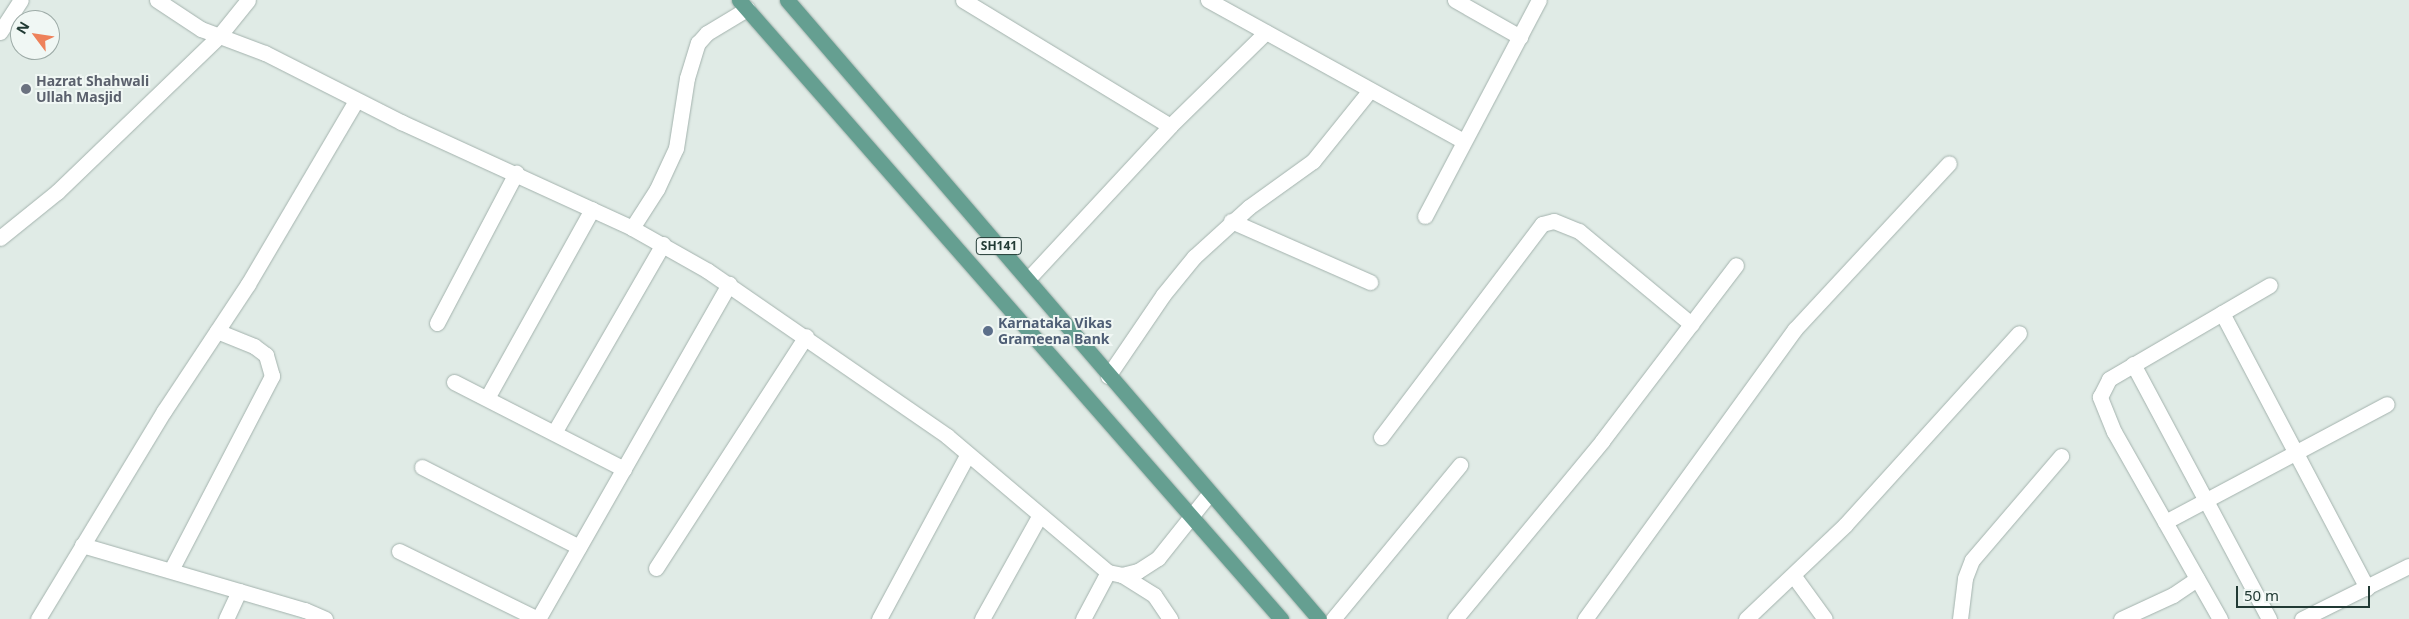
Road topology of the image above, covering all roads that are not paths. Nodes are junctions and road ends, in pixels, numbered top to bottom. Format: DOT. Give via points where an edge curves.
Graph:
graph roads {
  1 [pos="21,0"];
  2 [pos="157,0"];
  3 [pos="248,0"];
  4 [pos="787,0"];
  5 [pos="963,0"];
  6 [pos="1208,0"];
  7 [pos="1455,0"];
  8 [pos="1539,0"];
  9 [pos="743,4"];
  10 [pos="0,32"];
  11 [pos="1266,32"];
  12 [pos="219,36"];
  13 [pos="1520,37"];
  14 [pos="1370,90"];
  15 [pos="356,101"];
  16 [pos="1170,126"];
  17 [pos="1463,141"];
  18 [pos="1950,163"];
  19 [pos="516,174"];
  20 [pos="592,209"];
  21 [pos="1425,216"];
  22 [pos="1231,221"];
  23 [pos="632,228"];
  24 [pos="0,238"];
  25 [pos="663,244"];
  26 [pos="1736,265"];
  27 [pos="1028,279"];
  28 [pos="1370,282"];
  29 [pos="729,284"];
  30 [pos="2270,285"];
  31 [pos="2222,313"];
  32 [pos="437,323"];
  33 [pos="1691,324"];
  34 [pos="217,331"];
  35 [pos="2019,333"];
  36 [pos="806,336"];
  37 [pos="2133,364"];
  38 [pos="1108,376"];
  39 [pos="454,382"];
  40 [pos="487,398"];
  41 [pos="2387,404"];
  42 [pos="556,431"];
  43 [pos="1381,437"];
  44 [pos="2298,451"];
  45 [pos="968,454"];
  46 [pos="2061,456"];
  47 [pos="1460,465"];
  48 [pos="422,467"];
  49 [pos="624,468"];
  50 [pos="1209,494"];
  51 [pos="2208,499"];
  52 [pos="1040,516"];
  53 [pos="1191,517"];
  54 [pos="2165,522"];
  55 [pos="82,545"];
  56 [pos="579,546"];
  57 [pos="399,551"];
  58 [pos="2409,566"];
  59 [pos="656,568"];
  60 [pos="171,570"];
  61 [pos="1115,574"];
  62 [pos="1793,575"];
  63 [pos="2197,579"];
  64 [pos="2367,588"];
  65 [pos="239,590"];
  66 [pos="38,619"];
  67 [pos="226,619"];
  68 [pos="325,619"];
  69 [pos="538,619"];
  70 [pos="879,619"];
  71 [pos="982,619"];
  72 [pos="1083,619"];
  73 [pos="1170,619"];
  74 [pos="1281,619"];
  75 [pos="1320,619"];
  76 [pos="1333,619"];
  77 [pos="1455,619"];
  78 [pos="1585,619"];
  79 [pos="1746,619"];
  80 [pos="1825,619"];
  81 [pos="1960,619"];
  82 [pos="2121,619"];
  83 [pos="2220,619"];
  84 [pos="2270,619"];
  85 [pos="2302,619"];
  1 -- 10 [label="street"];
  2 -- 12 [label="street" via="176,15"];
  3 -- 12 [label="street"];
  4 -- 27 [label="main road, SH141"];
  5 -- 16 [label="street"];
  6 -- 11 [label="street"];
  7 -- 13 [label="street"];
  8 -- 13 [label="street"];
  9 -- 23 [label="street" via="698,43 687,78 676,148 657,189"];
  9 -- 53 [label="main road"];
  11 -- 14 [label="street"];
  11 -- 16 [label="street"];
  12 -- 15 [label="street" via="265,53"];
  12 -- 24 [label="street" via="57,192"];
  13 -- 17 [label="street"];
  14 -- 17 [label="street"];
  14 -- 22 [label="street" via="1313,161"];
  15 -- 19 [label="street"];
  15 -- 34 [label="street"];
  16 -- 27 [label="street"];
  17 -- 21 [label="street"];
  18 -- 78 [label="street" via="1794,329"];
  19 -- 20 [label="street"];
  19 -- 32 [label="street"];
  20 -- 23 [label="street"];
  20 -- 40 [label="street"];
  22 -- 28 [label="street"];
  22 -- 38 [label="street" via="1174,281"];
  23 -- 25 [label="street"];
  25 -- 29 [label="street"];
  25 -- 42 [label="street"];
  26 -- 33 [label="street"];
  27 -- 38 [label="main road, SH141"];
  29 -- 36 [label="street"];
  29 -- 49 [label="street"];
  30 -- 31 [label="street"];
  31 -- 37 [label="street"];
  31 -- 44 [label="street"];
  33 -- 43 [label="street" via="1579,231 1554,221 1542,224"];
  33 -- 77 [label="street" via="1602,441"];
  34 -- 55 [label="street"];
  34 -- 60 [label="street" via="254,346 266,355 272,376"];
  35 -- 62 [label="street" via="1898,469"];
  36 -- 45 [label="street"];
  36 -- 59 [label="street"];
  37 -- 51 [label="street"];
  37 -- 54 [label="street" via="2109,379 2100,397 2114,432"];
  38 -- 50 [label="main road, SH141"];
  39 -- 40 [label="street"];
  40 -- 42 [label="street"];
  41 -- 44 [label="street"];
  42 -- 49 [label="street"];
  44 -- 51 [label="street"];
  44 -- 64 [label="street"];
  45 -- 52 [label="street"];
  45 -- 70 [label="street"];
  46 -- 81 [label="street" via="1972,560 1965,578"];
  47 -- 76 [label="street"];
  48 -- 56 [label="street"];
  49 -- 56 [label="street"];
  50 -- 53 [label="street"];
  50 -- 75 [label="main road"];
  51 -- 54 [label="street"];
  51 -- 84 [label="street"];
  52 -- 61 [label="street"];
  52 -- 71 [label="street"];
  53 -- 61 [label="street" via="1158,558 1138,571"];
  53 -- 74 [label="main road"];
  54 -- 63 [label="street"];
  55 -- 60 [label="street"];
  55 -- 66 [label="street"];
  56 -- 69 [label="street"];
  57 -- 69 [label="street"];
  58 -- 64 [label="street"];
  60 -- 65 [label="street"];
  61 -- 72 [label="street"];
  61 -- 73 [label="street" via="1154,595"];
  62 -- 79 [label="street"];
  62 -- 80 [label="street"];
  63 -- 82 [label="street" via="2173,595"];
  63 -- 83 [label="street"];
  64 -- 85 [label="street"];
  65 -- 67 [label="street"];
  65 -- 68 [label="street"];
}
